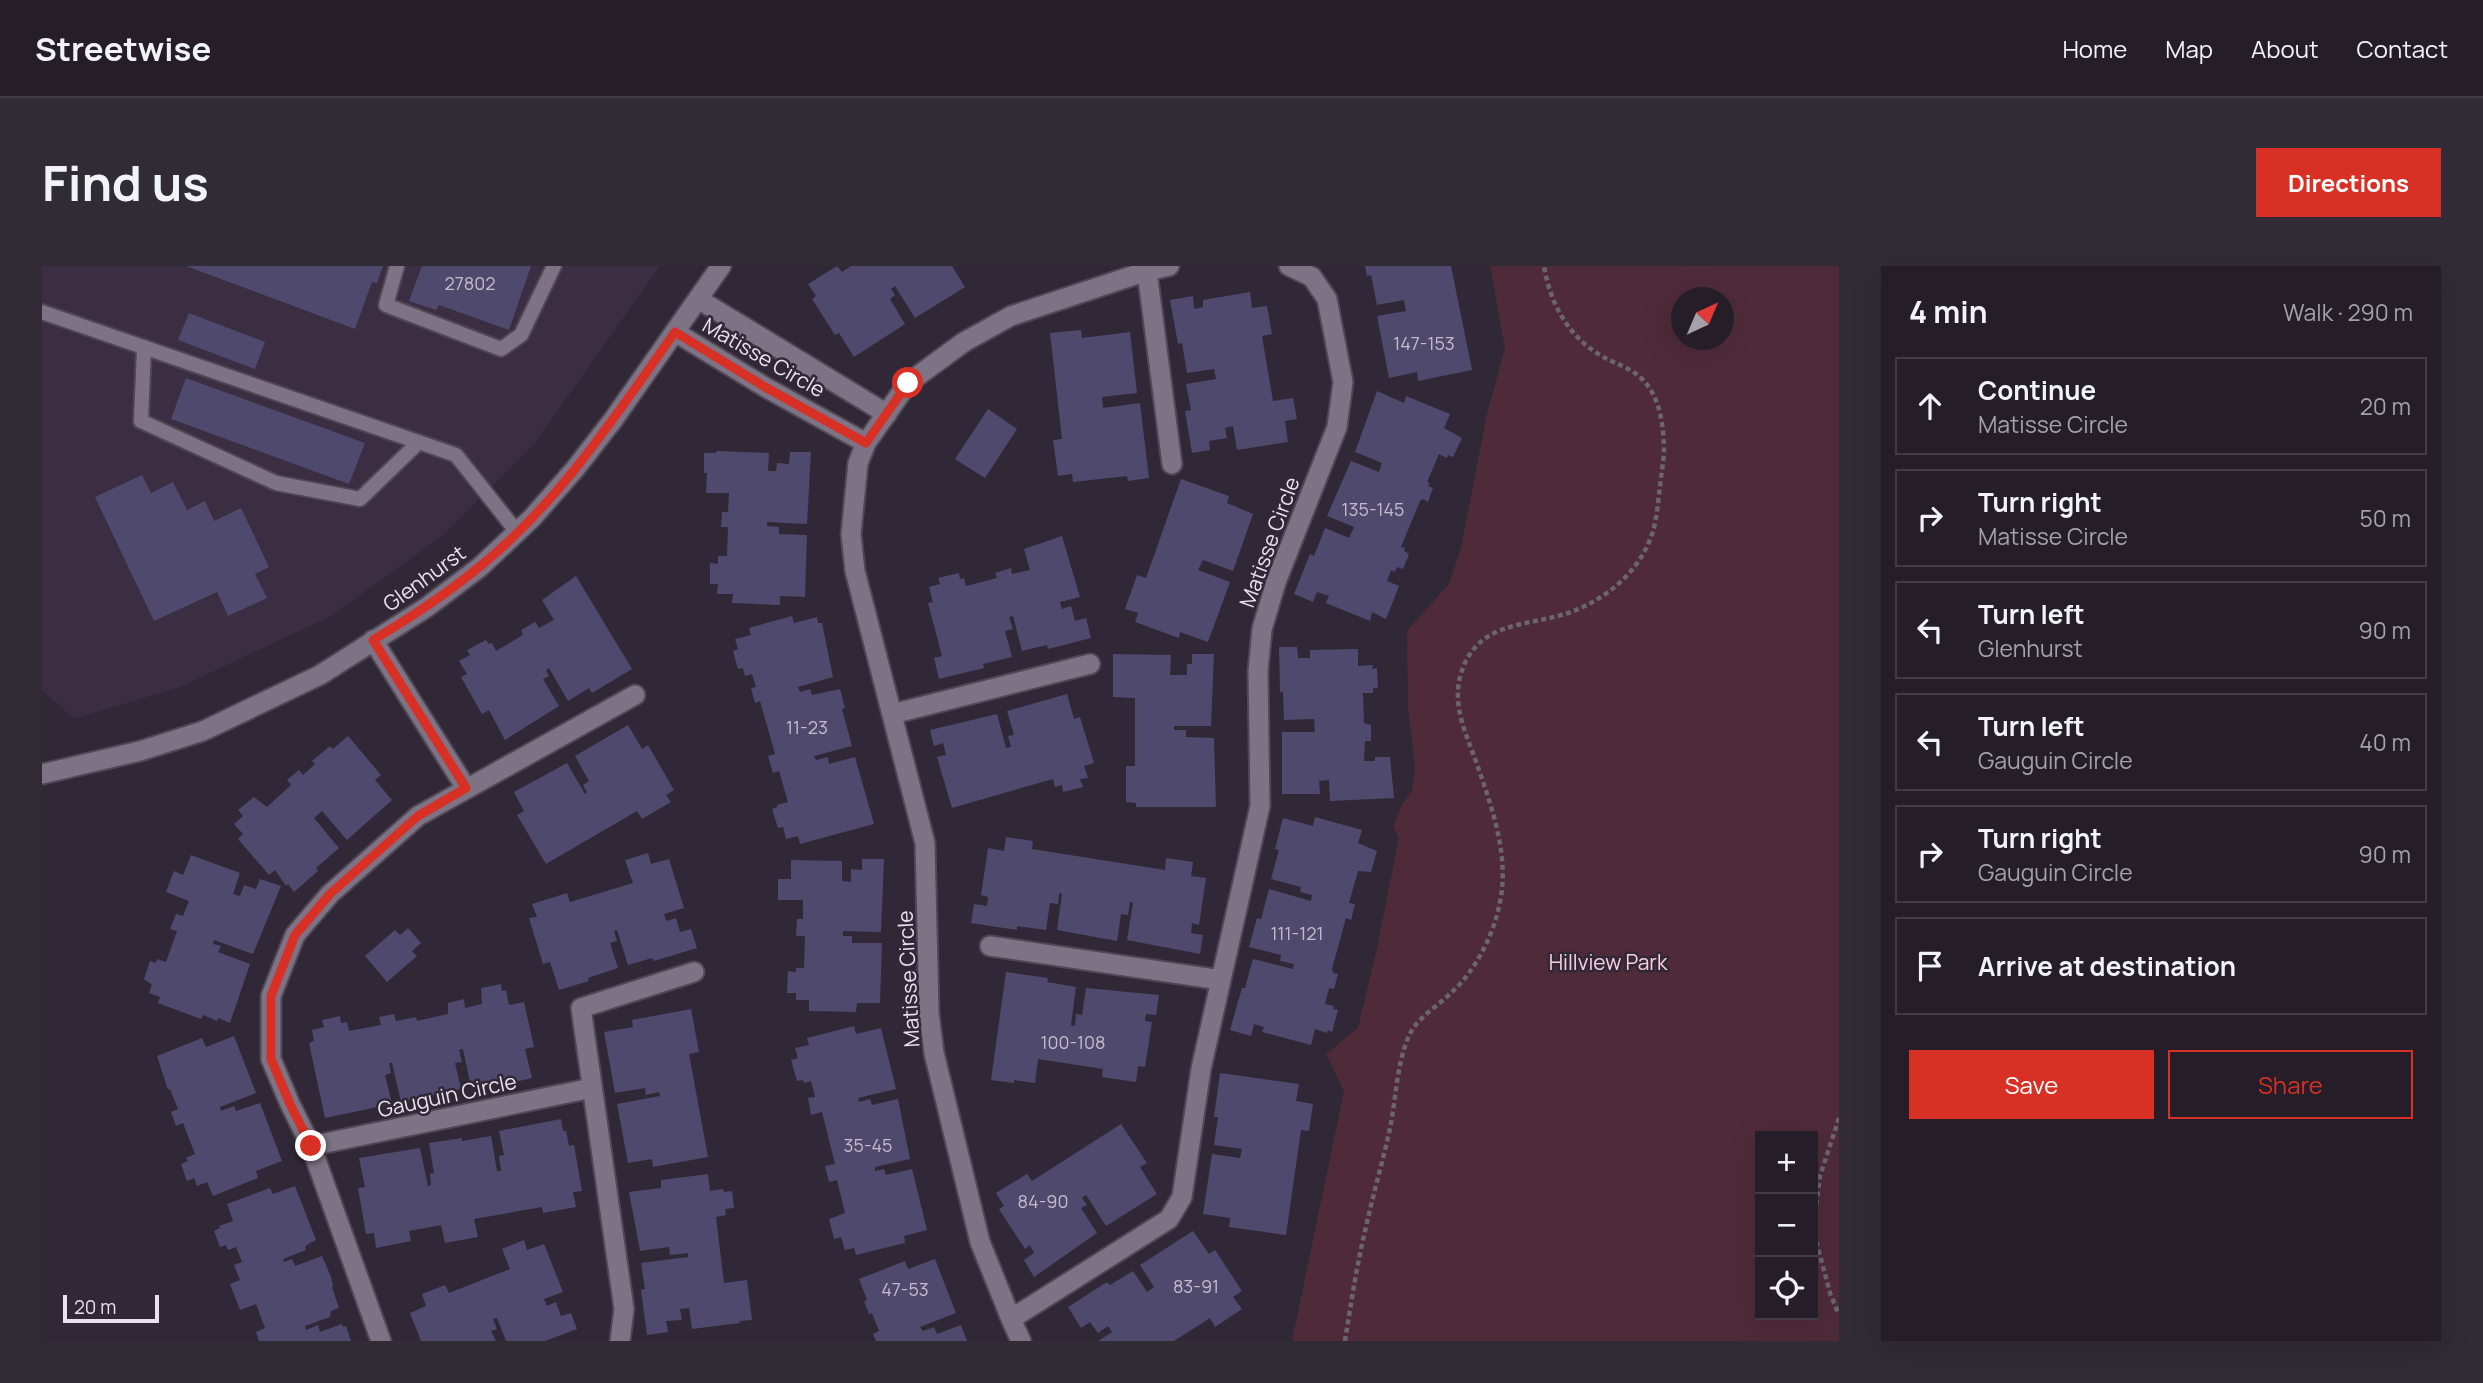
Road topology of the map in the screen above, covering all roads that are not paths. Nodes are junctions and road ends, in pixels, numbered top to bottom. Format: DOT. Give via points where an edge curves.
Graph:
graph roads {
  1 [pos="397,266"];
  2 [pos="554,266"];
  3 [pos="720,266"];
  4 [pos="1169,266"];
  5 [pos="1289,266"];
  6 [pos="1147,271"];
  7 [pos="698,299"];
  8 [pos="42,312"];
  9 [pos="675,332"];
  10 [pos="144,347"];
  11 [pos="887,414"];
  12 [pos="419,442"];
  13 [pos="866,443"];
  14 [pos="1172,464"];
  15 [pos="517,532"];
  16 [pos="373,640"];
  17 [pos="1090,664"];
  18 [pos="635,695"];
  19 [pos="892,714"];
  20 [pos="42,774"];
  21 [pos="466,788"];
  22 [pos="990,946"];
  23 [pos="694,972"];
  24 [pos="1221,980"];
  25 [pos="592,1088"];
  26 [pos="311,1146"];
  27 [pos="1011,1319"];
  28 [pos="382,1341"];
  29 [pos="620,1341"];
  30 [pos="1021,1341"];
  1 -- 2 [label="lane" via="386,305 501,349 521,335"];
  3 -- 7 [label="street, Glenhurst"];
  4 -- 6 [label="street, Matisse Circle"];
  5 -- 24 [label="street, Matisse Circle" via="1312,276 1327,299 1343,382 1337,427 1262,629 1258,671 1260,806"];
  6 -- 11 [label="street, Matisse Circle" via="1012,316 964,342 908,383"];
  6 -- 14 [label="street"];
  7 -- 9 [label="street, Glenhurst"];
  7 -- 11 [label="street, Matisse Circle"];
  8 -- 10 [label="lane"];
  9 -- 13 [label="street, Matisse Circle"];
  9 -- 15 [label="street, Glenhurst" via="575,469"];
  10 -- 12 [label="lane"];
  10 -- 12 [label="lane" via="141,421 276,483 360,499"];
  11 -- 13 [label="street, Matisse Circle"];
  12 -- 15 [label="lane" via="456,455"];
  13 -- 19 [label="street, Matisse Circle" via="858,463 851,534 855,571"];
  15 -- 16 [label="street, Glenhurst" via="427,607"];
  16 -- 20 [label="street, Glenhurst" via="320,675 203,730 140,751"];
  16 -- 21 [label="street"];
  17 -- 19 [label="street"];
  18 -- 21 [label="street"];
  19 -- 27 [label="street, Matisse Circle" via="925,843 934,1053 980,1242"];
  21 -- 26 [label="street" via="418,816 330,894 295,935 271,996 271,1059"];
  22 -- 24 [label="street"];
  23 -- 25 [label="street" via="581,1008"];
  24 -- 27 [label="street, Matisse Circle" via="1201,1069 1182,1197 1169,1219"];
  25 -- 26 [label="street, Gauguin Circle"];
  25 -- 29 [label="street" via="624,1309"];
  26 -- 28 [label="street"];
  27 -- 30 [label="street, Matisse Circle"];
}
